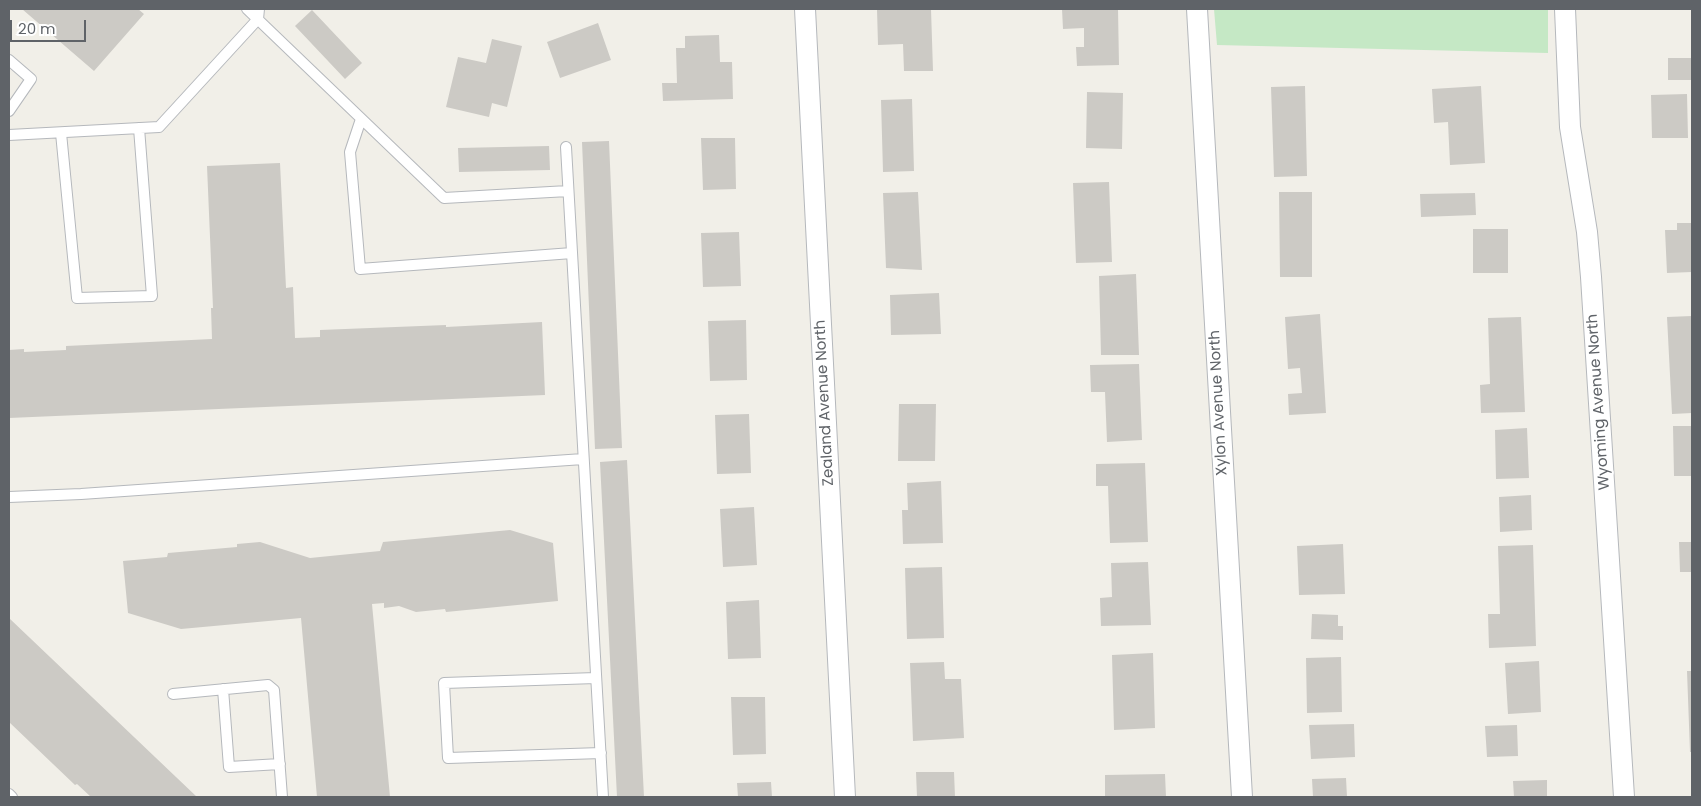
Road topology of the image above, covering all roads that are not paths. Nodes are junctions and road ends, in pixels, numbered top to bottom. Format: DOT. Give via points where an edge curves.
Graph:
graph roads {
  1 [pos="247,9"];
  2 [pos="805,9"];
  3 [pos="1197,9"];
  4 [pos="1565,9"];
  5 [pos="258,14"];
  6 [pos="9,60"];
  7 [pos="9,111"];
  8 [pos="361,119"];
  9 [pos="139,128"];
  10 [pos="61,132"];
  11 [pos="9,135"];
  12 [pos="566,147"];
  13 [pos="568,191"];
  14 [pos="572,253"];
  15 [pos="583,459"];
  16 [pos="9,497"];
  17 [pos="596,678"];
  18 [pos="223,689"];
  19 [pos="174,694"];
  20 [pos="601,753"];
  21 [pos="280,764"];
  22 [pos="9,794"];
  23 [pos="12,797"];
  24 [pos="282,797"];
  25 [pos="603,797"];
  26 [pos="845,797"];
  27 [pos="1242,797"];
  28 [pos="1624,797"];
  1 -- 5 [label="lane"];
  2 -- 26 [label="street, Zealand Avenue North"];
  3 -- 27 [label="street, Xylon Avenue North"];
  4 -- 28 [label="street, Wyoming Avenue North" via="1570,127 1591,277"];
  5 -- 8 [label="lane"];
  5 -- 9 [label="lane" via="159,127"];
  6 -- 7 [label="lane" via="31,79"];
  8 -- 13 [label="lane" via="444,198"];
  8 -- 14 [label="lane" via="350,152 360,269"];
  9 -- 10 [label="lane"];
  9 -- 10 [label="lane" via="152,296 77,298"];
  10 -- 11 [label="lane"];
  12 -- 13 [label="lane"];
  13 -- 14 [label="lane"];
  14 -- 15 [label="lane"];
  15 -- 16 [label="lane"];
  15 -- 17 [label="lane"];
  17 -- 20 [label="lane"];
  17 -- 20 [label="lane" via="444,683 448,758"];
  18 -- 19 [label="lane"];
  18 -- 21 [label="lane" via="268,685 274,690"];
  18 -- 21 [label="lane" via="228,767"];
  20 -- 25 [label="lane"];
  21 -- 24 [label="lane"];
  22 -- 23 [label="lane"];
}
